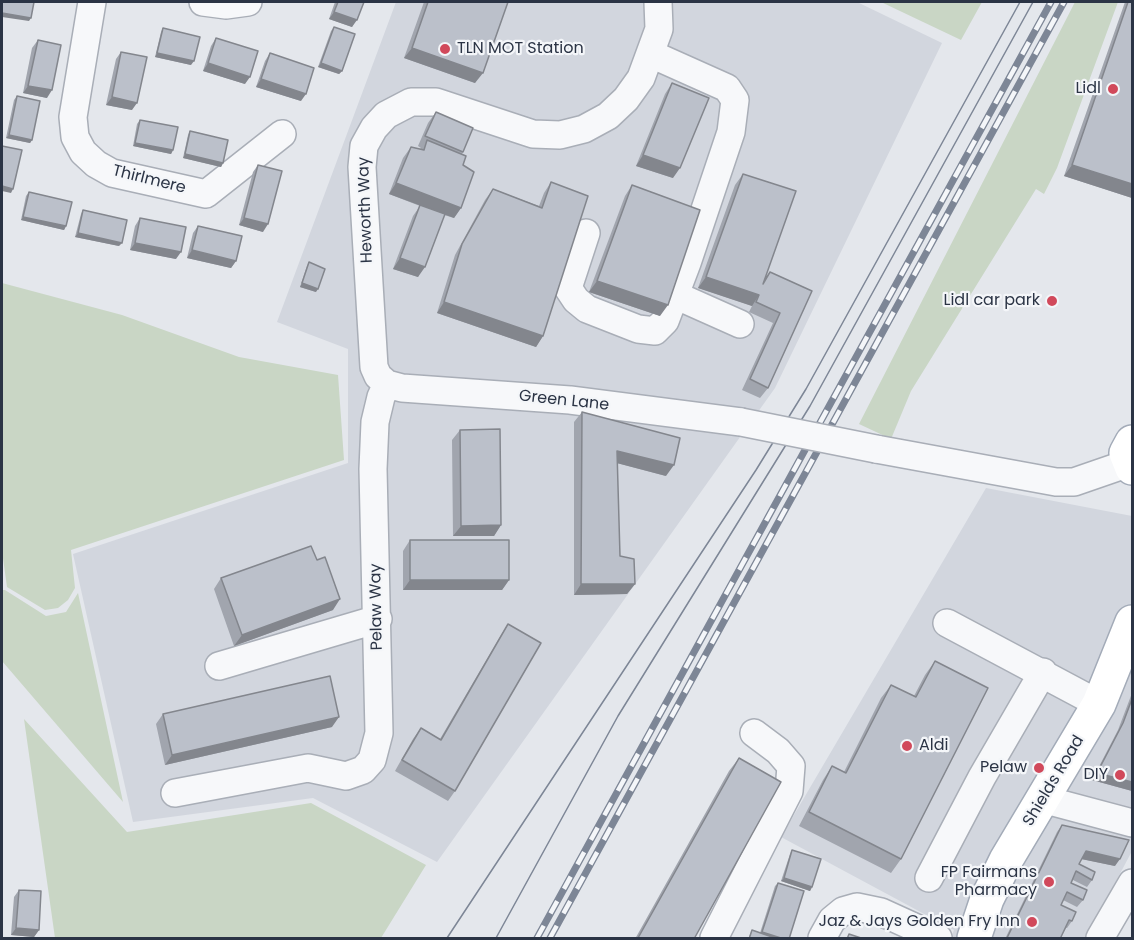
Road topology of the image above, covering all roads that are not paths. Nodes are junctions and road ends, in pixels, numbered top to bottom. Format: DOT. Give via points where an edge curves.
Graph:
graph roads {
  1 [pos="92,2"];
  2 [pos="203,2"];
  3 [pos="248,2"];
  4 [pos="658,2"];
  5 [pos="651,54"];
  6 [pos="282,134"];
  7 [pos="586,233"];
  8 [pos="675,295"];
  9 [pos="740,324"];
  10 [pos="387,384"];
  11 [pos="1131,458"];
  12 [pos="378,619"];
  13 [pos="1132,622"];
  14 [pos="947,623"];
  15 [pos="219,666"];
  16 [pos="1043,672"];
  17 [pos="1098,704"];
  18 [pos="754,733"];
  19 [pos="175,794"];
  20 [pos="1042,799"];
  21 [pos="1132,823"];
  22 [pos="929,878"];
  23 [pos="1132,883"];
  24 [pos="714,939"];
  25 [pos="822,939"];
  26 [pos="938,939"];
  27 [pos="974,939"];
  28 [pos="1100,939"];
  1 -- 6 [label="street, Thirlmere" via="73,117 75,137 96,164 112,173 206,194"];
  2 -- 3 [label="street"];
  4 -- 5 [label="street, Heworth Way" via="659,29"];
  5 -- 8 [label="street" via="727,88 735,100 731,132"];
  5 -- 10 [label="street, Heworth Way" via="626,99 608,116 584,129 561,135 533,134 436,102 411,102 386,115 374,128 364,146 362,167 374,367"];
  7 -- 8 [label="street" via="568,288 587,309 638,329 655,331 665,321"];
  8 -- 9 [label="street"];
  10 -- 11 [label="street, Green Lane, bridge" via="570,400 741,422 1056,482 1074,482"];
  10 -- 12 [label="street, Pelaw Way" via="375,422 373,469"];
  12 -- 15 [label="street"];
  12 -- 19 [label="street, Pelaw Way" via="379,733 372,760 363,770 346,776 308,768"];
  13 -- 17 [label="main road, Shields Road"];
  14 -- 16 [label="street"];
  16 -- 17 [label="street"];
  16 -- 22 [label="street" via="978,783"];
  17 -- 20 [label="main road, Shields Road"];
  18 -- 24 [label="street" via="791,766 789,791"];
  20 -- 21 [label="street"];
  20 -- 27 [label="main road, Shields Road" via="987,899"];
  23 -- 28 [label="street"];
  25 -- 26 [label="street" via="832,920 857,907 881,912"];
}
